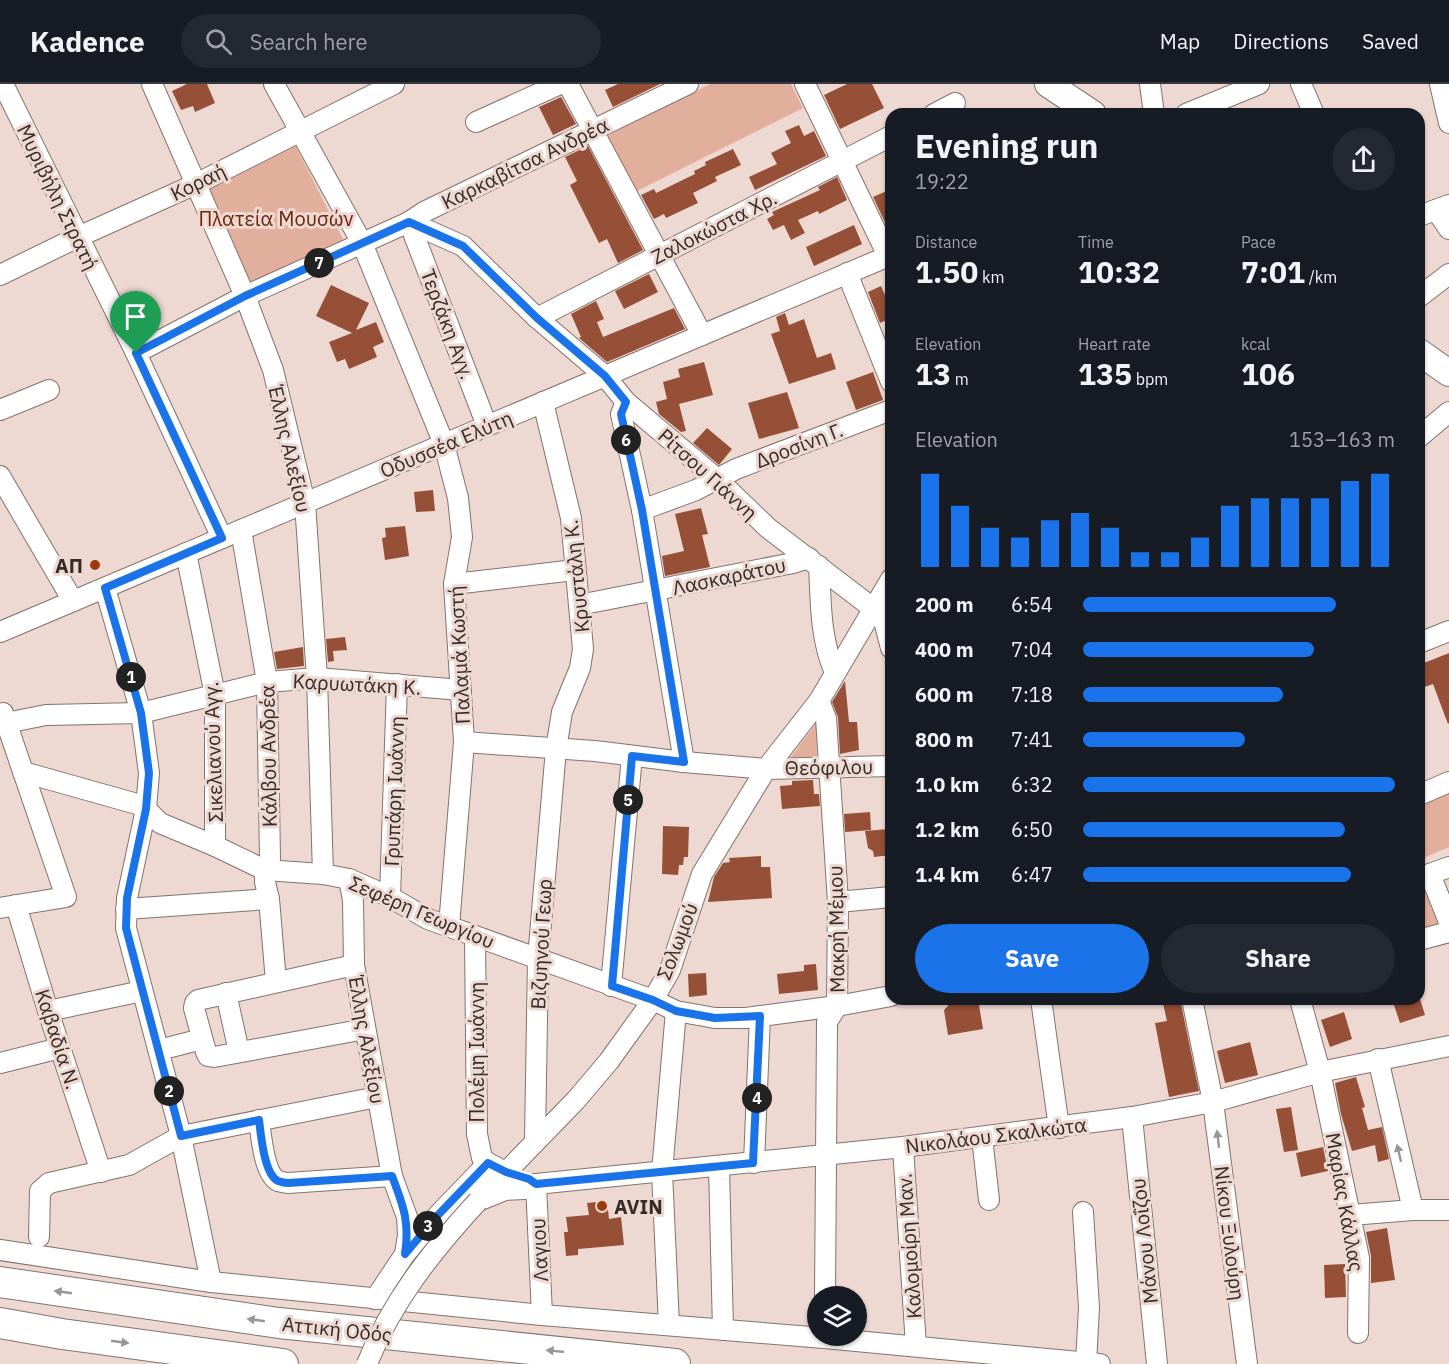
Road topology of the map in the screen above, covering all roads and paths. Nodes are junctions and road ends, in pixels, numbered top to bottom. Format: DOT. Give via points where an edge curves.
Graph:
graph roads {
  1 [pos="3,84"];
  2 [pos="152,84"];
  3 [pos="274,84"];
  4 [pos="394,84"];
  5 [pos="560,84"];
  6 [pos="568,84"];
  7 [pos="688,84"];
  8 [pos="805,84"];
  9 [pos="1048,84"];
  10 [pos="1150,84"];
  11 [pos="1259,84"];
  12 [pos="1301,84"];
  13 [pos="1440,84"];
  14 [pos="955,103"];
  15 [pos="945,108"];
  16 [pos="1083,108"];
  17 [pos="1153,108"];
  18 [pos="1201,108"];
  19 [pos="1311,108"];
  20 [pos="476,122"];
  21 [pos="1449,123"];
  22 [pos="594,130"];
  23 [pos="300,131"];
  24 [pos="885,139"];
  25 [pos="842,162"];
  26 [pos="196,184"];
  27 [pos="1435,210"];
  28 [pos="409,222"];
  29 [pos="1449,229"];
  30 [pos="78,237"];
  31 [pos="362,243"];
  32 [pos="885,247"];
  33 [pos="659,255"];
  34 [pos="885,257"];
  35 [pos="847,273"];
  36 [pos="1449,274"];
  37 [pos="0,275"];
  38 [pos="1425,292"];
  39 [pos="245,296"];
  40 [pos="537,318"];
  41 [pos="702,335"];
  42 [pos="136,353"];
  43 [pos="1425,356"];
  44 [pos="885,367"];
  45 [pos="1449,373"];
  46 [pos="605,376"];
  47 [pos="48,390"];
  48 [pos="543,402"];
  49 [pos="626,402"];
  50 [pos="0,410"];
  51 [pos="1449,412"];
  52 [pos="885,413"];
  53 [pos="487,426"];
  54 [pos="1425,432"];
  55 [pos="444,444"];
  56 [pos="0,476"];
  57 [pos="717,479"];
  58 [pos="305,503"];
  59 [pos="642,510"];
  60 [pos="242,530"];
  61 [pos="222,538"];
  62 [pos="186,554"];
  63 [pos="814,562"];
  64 [pos="575,570"];
  65 [pos="116,580"];
  66 [pos="454,584"];
  67 [pos="655,591"];
  68 [pos="81,595"];
  69 [pos="579,605"];
  70 [pos="882,605"];
  71 [pos="885,625"];
  72 [pos="1449,631"];
  73 [pos="0,632"];
  74 [pos="1425,641"];
  75 [pos="835,673"];
  76 [pos="317,678"];
  77 [pos="267,682"];
  78 [pos="397,684"];
  79 [pos="461,690"];
  80 [pos="215,695"];
  81 [pos="819,700"];
  82 [pos="141,713"];
  83 [pos="464,742"];
  84 [pos="556,749"];
  85 [pos="632,756"];
  86 [pos="684,762"];
  87 [pos="885,766"];
  88 [pos="829,767"];
  89 [pos="766,768"];
  90 [pos="23,772"];
  91 [pos="1449,782"];
  92 [pos="1425,792"];
  93 [pos="146,809"];
  94 [pos="215,846"];
  95 [pos="1449,867"];
  96 [pos="265,870"];
  97 [pos="323,874"];
  98 [pos="1425,876"];
  99 [pos="349,879"];
  100 [pos="390,897"];
  101 [pos="885,898"];
  102 [pos="269,899"];
  103 [pos="838,902"];
  104 [pos="8,907"];
  105 [pos="126,909"];
  106 [pos="1449,922"];
  107 [pos="449,926"];
  108 [pos="1449,932"];
  109 [pos="475,937"];
  110 [pos="1425,938"];
  111 [pos="538,958"];
  112 [pos="354,965"];
  113 [pos="276,982"];
  114 [pos="612,986"];
  115 [pos="142,991"];
  116 [pos="226,993"];
  117 [pos="885,997"];
  118 [pos="653,1000"];
  119 [pos="1042,1005"];
  120 [pos="1193,1005"];
  121 [pos="1302,1005"];
  122 [pos="837,1006"];
  123 [pos="48,1011"];
  124 [pos="676,1011"];
  125 [pos="760,1016"];
  126 [pos="365,1029"];
  127 [pos="202,1040"];
  128 [pos="1449,1046"];
  129 [pos="60,1048"];
  130 [pos="159,1050"];
  131 [pos="239,1052"];
  132 [pos="1378,1059"];
  133 [pos="0,1063"];
  134 [pos="1320,1072"];
  135 [pos="377,1097"];
  136 [pos="1213,1102"];
  137 [pos="1132,1118"];
  138 [pos="259,1120"];
  139 [pos="1059,1128"];
  140 [pos="181,1136"];
  141 [pos="982,1137"];
  142 [pos="535,1140"];
  143 [pos="903,1147"];
  144 [pos="825,1155"];
  145 [pos="753,1163"];
  146 [pos="719,1167"];
  147 [pos="497,1168"];
  148 [pos="101,1172"];
  149 [pos="662,1173"];
  150 [pos="392,1176"];
  151 [pos="536,1184"];
  152 [pos="401,1199"];
  153 [pos="989,1200"];
  154 [pos="478,1202"];
  155 [pos="1413,1210"];
  156 [pos="1449,1210"];
  157 [pos="1083,1212"];
  158 [pos="439,1214"];
  159 [pos="1351,1215"];
  160 [pos="39,1237"];
  161 [pos="0,1250"];
  162 [pos="405,1254"];
  163 [pos="0,1282"];
  164 [pos="211,1282"];
  165 [pos="825,1286"];
  166 [pos="375,1299"];
  167 [pos="542,1315"];
  168 [pos="0,1323"];
  169 [pos="669,1325"];
  170 [pos="723,1330"];
  171 [pos="1358,1333"];
  172 [pos="807,1335"];
  173 [pos="867,1341"];
  174 [pos="916,1346"];
  175 [pos="283,1364"];
  176 [pos="367,1364"];
  177 [pos="675,1364"];
  178 [pos="1093,1364"];
  179 [pos="1156,1364"];
  180 [pos="1246,1364"];
  1 -- 30 [label="street, Μυριβήλη Στρατή"];
  2 -- 26 [label="street, Έλλης Αλεξίου"];
  3 -- 23 [label="street, Παλαμά Κωστή"];
  4 -- 23 [label="street, Κοραή"];
  5 -- 20 [label="street"];
  6 -- 22 [label="street"];
  7 -- 22 [label="street, Καρκαβίτσα Ανδρέα"];
  8 -- 25 [label="street"];
  9 -- 16 [label="main road"];
  10 -- 17 [label="street"];
  11 -- 18 [label="street"];
  12 -- 19 [label="street"];
  13 -- 21 [label="street"];
  14 -- 15 [label="street"];
  22 -- 28 [label="street, Καρκαβίτσα Ανδρέα"];
  22 -- 33 [label="street"];
  23 -- 26 [label="street, Κοραή"];
  23 -- 31 [label="street, Παλαμά Κωστή"];
  24 -- 25 [label="street, Ζαλοκώστα Χρ."];
  25 -- 32 [label="street"];
  25 -- 33 [label="street, Ζαλοκώστα Χρ."];
  26 -- 30 [label="street, Κοραή"];
  26 -- 39 [label="street, Έλλης Αλεξίου"];
  27 -- 29 [label="street"];
  28 -- 31 [label="street, Καρκαβίτσα Ανδρέα"];
  28 -- 40 [label="street, Ρίτσου Γιάννη" via="463,246"];
  28 -- 53 [label="street, Τερζάκη Αγγ."];
  30 -- 37 [label="street, Κοραή"];
  30 -- 42 [label="street, Μυριβήλη Στρατή"];
  31 -- 39 [label="street, Καρκαβίτσα Ανδρέα"];
  31 -- 55 [label="street, Παλαμά Κωστή"];
  33 -- 40 [label="street, Ζαλοκώστα Χρ."];
  33 -- 41 [label="street"];
  34 -- 35 [label="street, Οδυσσέα Ελύτη"];
  35 -- 41 [label="street, Οδυσσέα Ελύτη"];
  35 -- 44 [label="street"];
  36 -- 38 [label="street"];
  39 -- 42 [label="street, Καρκαβίτσα Ανδρέα"];
  39 -- 58 [label="street, Έλλης Αλεξίου" via="273,370"];
  40 -- 46 [label="street, Ρίτσου Γιάννη"];
  41 -- 46 [label="street, Οδυσσέα Ελύτη"];
  42 -- 61 [label="street, Μυριβήλη Στρατή"];
  43 -- 45 [label="main road"];
  46 -- 48 [label="street, Οδυσσέα Ελύτη"];
  46 -- 49 [label="street, Ρίτσου Γιάννη"];
  47 -- 50 [label="street"];
  48 -- 53 [label="street, Οδυσσέα Ελύτη"];
  48 -- 64 [label="street, Κρυστάλη Κ." via="571,518"];
  49 -- 57 [label="street, Ρίτσου Γιάννη"];
  49 -- 59 [label="street" via="621,414"];
  51 -- 54 [label="street"];
  52 -- 57 [label="street, Δροσίνη Γ."];
  53 -- 55 [label="street, Οδυσσέα Ελύτη"];
  55 -- 58 [label="street, Οδυσσέα Ελύτη"];
  55 -- 66 [label="street, Παλαμά Κωστή" via="458,498 462,537"];
  56 -- 68 [label="street"];
  57 -- 59 [label="street, Δροσίνη Γ."];
  57 -- 63 [label="street, Ρίτσου Γιάννη" via="768,528"];
  58 -- 60 [label="street, Οδυσσέα Ελύτη"];
  58 -- 76 [label="street, Έλλης Αλεξίου"];
  59 -- 67 [label="street"];
  60 -- 61 [label="street, Οδυσσέα Ελύτη"];
  60 -- 77 [label="street, Κάλβου Ανδρέα"];
  61 -- 62 [label="street, Οδυσσέα Ελύτη"];
  62 -- 65 [label="street, Οδυσσέα Ελύτη"];
  62 -- 80 [label="street, Σικελιανού Αγγ."];
  63 -- 67 [label="street, Λασκαράτου"];
  63 -- 70 [label="street, Ρίτσου Γιάννη"];
  63 -- 75 [label="street" via="827,655"];
  64 -- 66 [label="street"];
  64 -- 69 [label="street, Κρυστάλη Κ."];
  65 -- 68 [label="street, Οδυσσέα Ελύτη"];
  65 -- 82 [label="street"];
  66 -- 79 [label="street, Παλαμά Κωστή"];
  67 -- 69 [label="street, Λασκαράτου"];
  67 -- 86 [label="street"];
  68 -- 73 [label="street, Οδυσσέα Ελύτη"];
  69 -- 84 [label="street, Κρυστάλη Κ." via="583,649 580,668 562,712"];
  70 -- 71 [label="street"];
  70 -- 75 [label="street, Σολωμού"];
  72 -- 74 [label="street"];
  75 -- 81 [label="street, Σολωμού"];
  76 -- 77 [label="street, Καρυωτάκη Κ."];
  76 -- 78 [label="street, Καρυωτάκη Κ."];
  76 -- 97 [label="street, Έλλης Αλεξίου"];
  77 -- 80 [label="street, Καρυωτάκη Κ."];
  77 -- 96 [label="street, Κάλβου Ανδρέα" via="270,859"];
  78 -- 79 [label="street, Καρυωτάκη Κ."];
  78 -- 100 [label="street, Γρυπάρη Ιωάννη"];
  79 -- 83 [label="street, Παλαμά Κωστή"];
  80 -- 82 [label="street, Καρυωτάκη Κ."];
  80 -- 94 [label="street, Σικελιανού Αγγ."];
  81 -- 88 [label="street, Μακρή Μέμου" via="826,718"];
  81 -- 89 [label="street, Σολωμού"];
  82 -- 90 [label="street, Καρυωτάκη Κ." via="4,718"];
  82 -- 93 [label="street" via="149,773"];
  83 -- 84 [label="street, Θεόφιλου"];
  83 -- 107 [label="street, Παλαμά Κωστή"];
  84 -- 85 [label="street, Θεόφιλου"];
  84 -- 111 [label="street, Βιζυηνού Γεωρ"];
  85 -- 86 [label="street, Θεόφιλου"];
  85 -- 114 [label="street"];
  86 -- 89 [label="street, Θεόφιλου"];
  87 -- 88 [label="street, Θεόφιλου"];
  88 -- 89 [label="street, Θεόφιλου"];
  88 -- 103 [label="street, Μακρή Μέμου"];
  89 -- 118 [label="street, Σολωμού" via="702,874 670,969"];
  90 -- 93 [label="street, Σεφέρη Γεωργίου"];
  90 -- 104 [label="street" via="66,897"];
  91 -- 92 [label="street"];
  93 -- 94 [label="street, Σεφέρη Γεωργίου" via="160,823"];
  93 -- 105 [label="street"];
  94 -- 96 [label="street, Σεφέρη Γεωργίου"];
  95 -- 98 [label="street"];
  96 -- 97 [label="street, Σεφέρη Γεωργίου"];
  96 -- 102 [label="street, Κάλβου Ανδρέα"];
  97 -- 99 [label="street, Σεφέρη Γεωργίου"];
  98 -- 106 [label="street"];
  99 -- 100 [label="street, Σεφέρη Γεωργίου"];
  99 -- 112 [label="street, Έλλης Αλεξίου"];
  100 -- 107 [label="street, Σεφέρη Γεωργίου"];
  101 -- 103 [label="street"];
  102 -- 105 [label="street"];
  102 -- 113 [label="street, Κάλβου Ανδρέα"];
  103 -- 122 [label="street, Μακρή Μέμου"];
  104 -- 123 [label="street, Καβαδία Ν."];
  105 -- 115 [label="street" via="126,928"];
  107 -- 109 [label="street, Σεφέρη Γεωργίου"];
  108 -- 110 [label="street"];
  109 -- 111 [label="street, Σεφέρη Γεωργίου"];
  109 -- 147 [label="street, Πολέμη Ιωάννη" via="477,1134 482,1158"];
  111 -- 114 [label="street, Σεφέρη Γεωργίου"];
  111 -- 142 [label="street, Βιζυηνού Γεωρ"];
  112 -- 113 [label="street"];
  112 -- 126 [label="street, Έλλης Αλεξίου"];
  113 -- 116 [label="street"];
  114 -- 118 [label="street, Σεφέρη Γεωργίου"];
  115 -- 123 [label="street"];
  115 -- 130 [label="street"];
  116 -- 127 [label="street" via="195,1003"];
  116 -- 131 [label="street"];
  117 -- 122 [label="street, Σεφέρη Γεωργίου"];
  118 -- 124 [label="street, Σεφέρη Γεωργίου"];
  118 -- 142 [label="street, Σολωμού" via="576,1100"];
  119 -- 139 [label="street"];
  120 -- 136 [label="street, Νίκου Ξυλούρη"];
  121 -- 134 [label="street, Μαρίας Κάλλας"];
  122 -- 125 [label="street, Σεφέρη Γεωργίου"];
  122 -- 144 [label="street, Μακρή Μέμου" via="826,1022"];
  123 -- 129 [label="street, Καβαδία Ν."];
  124 -- 125 [label="street, Σεφέρη Γεωργίου" via="715,1018"];
  124 -- 149 [label="street"];
  125 -- 145 [label="street"];
  126 -- 131 [label="street"];
  126 -- 135 [label="street, Έλλης Αλεξίου"];
  127 -- 130 [label="street"];
  127 -- 131 [label="street" via="208,1056"];
  128 -- 132 [label="street, Νικολάου Σκαλκώτα"];
  129 -- 133 [label="street"];
  129 -- 148 [label="street, Καβαδία Ν."];
  130 -- 140 [label="street"];
  132 -- 134 [label="street, Νικολάου Σκαλκώτα"];
  155 -- 132 [label="street, one-way"];
  134 -- 136 [label="street, Νικολάου Σκαλκώτα"];
  134 -- 159 [label="street, Μαρίας Κάλλας"];
  135 -- 138 [label="street"];
  135 -- 150 [label="street, Έλλης Αλεξίου"];
  136 -- 137 [label="street, Νικολάου Σκαλκώτα"];
  180 -- 136 [label="street, Νίκου Ξυλούρη, one-way"];
  137 -- 139 [label="street, Νικολάου Σκαλκώτα"];
  137 -- 179 [label="street, Μάνου Λοΐζου"];
  138 -- 140 [label="street"];
  138 -- 150 [label="street" via="266,1159 277,1181"];
  139 -- 141 [label="street, Νικολάου Σκαλκώτα"];
  140 -- 148 [label="street" via="145,1158"];
  140 -- 164 [label="street"];
  141 -- 143 [label="street, Νικολάου Σκαλκώτα"];
  141 -- 153 [label="street"];
  142 -- 147 [label="street, Σολωμού"];
  143 -- 144 [label="street, Νικολάου Σκαλκώτα"];
  143 -- 174 [label="street, Καλομοίρη Μαν."];
  144 -- 145 [label="street, Νικολάου Σκαλκώτα"];
  144 -- 165 [label="street, Μακρή Μέμου"];
  145 -- 146 [label="street, Νικολάου Σκαλκώτα"];
  146 -- 149 [label="street, Νικολάου Σκαλκώτα"];
  146 -- 170 [label="street"];
  147 -- 151 [label="street, Νικολάου Σκαλκώτα"];
  147 -- 154 [label="street, Σολωμού"];
  147 -- 158 [label="street"];
  148 -- 160 [label="street" via="44,1186 39,1198"];
  149 -- 151 [label="street, Νικολάου Σκαλκώτα"];
  149 -- 169 [label="street"];
  150 -- 152 [label="street, Έλλης Αλεξίου"];
  151 -- 154 [label="street, Νικολάου Σκαλκώτα" via="505,1190"];
  151 -- 167 [label="street, Λαγιου"];
  152 -- 158 [label="street" via="417,1215"];
  152 -- 162 [label="street, Έλλης Αλεξίου" via="407,1226"];
  154 -- 176 [label="street, Σολωμού, bridge" via="413,1279 377,1339"];
  155 -- 156 [label="street"];
  155 -- 159 [label="street"];
  157 -- 178 [label="street"];
  158 -- 162 [label="street"];
  159 -- 171 [label="street, Μαρίας Κάλλας" via="1359,1258"];
  161 -- 164 [label="street"];
  162 -- 166 [label="street"];
  177 -- 163 [label="highway, Αττική Οδός, one-way" via="279,1323"];
  164 -- 166 [label="street"];
  166 -- 167 [label="street"];
  167 -- 169 [label="street"];
  168 -- 175 [label="highway, Αττική Οδός, one-way"];
  169 -- 170 [label="street"];
  170 -- 172 [label="street"];
  173 -- 174 [label="street"];
  174 -- 178 [label="street"];
}
